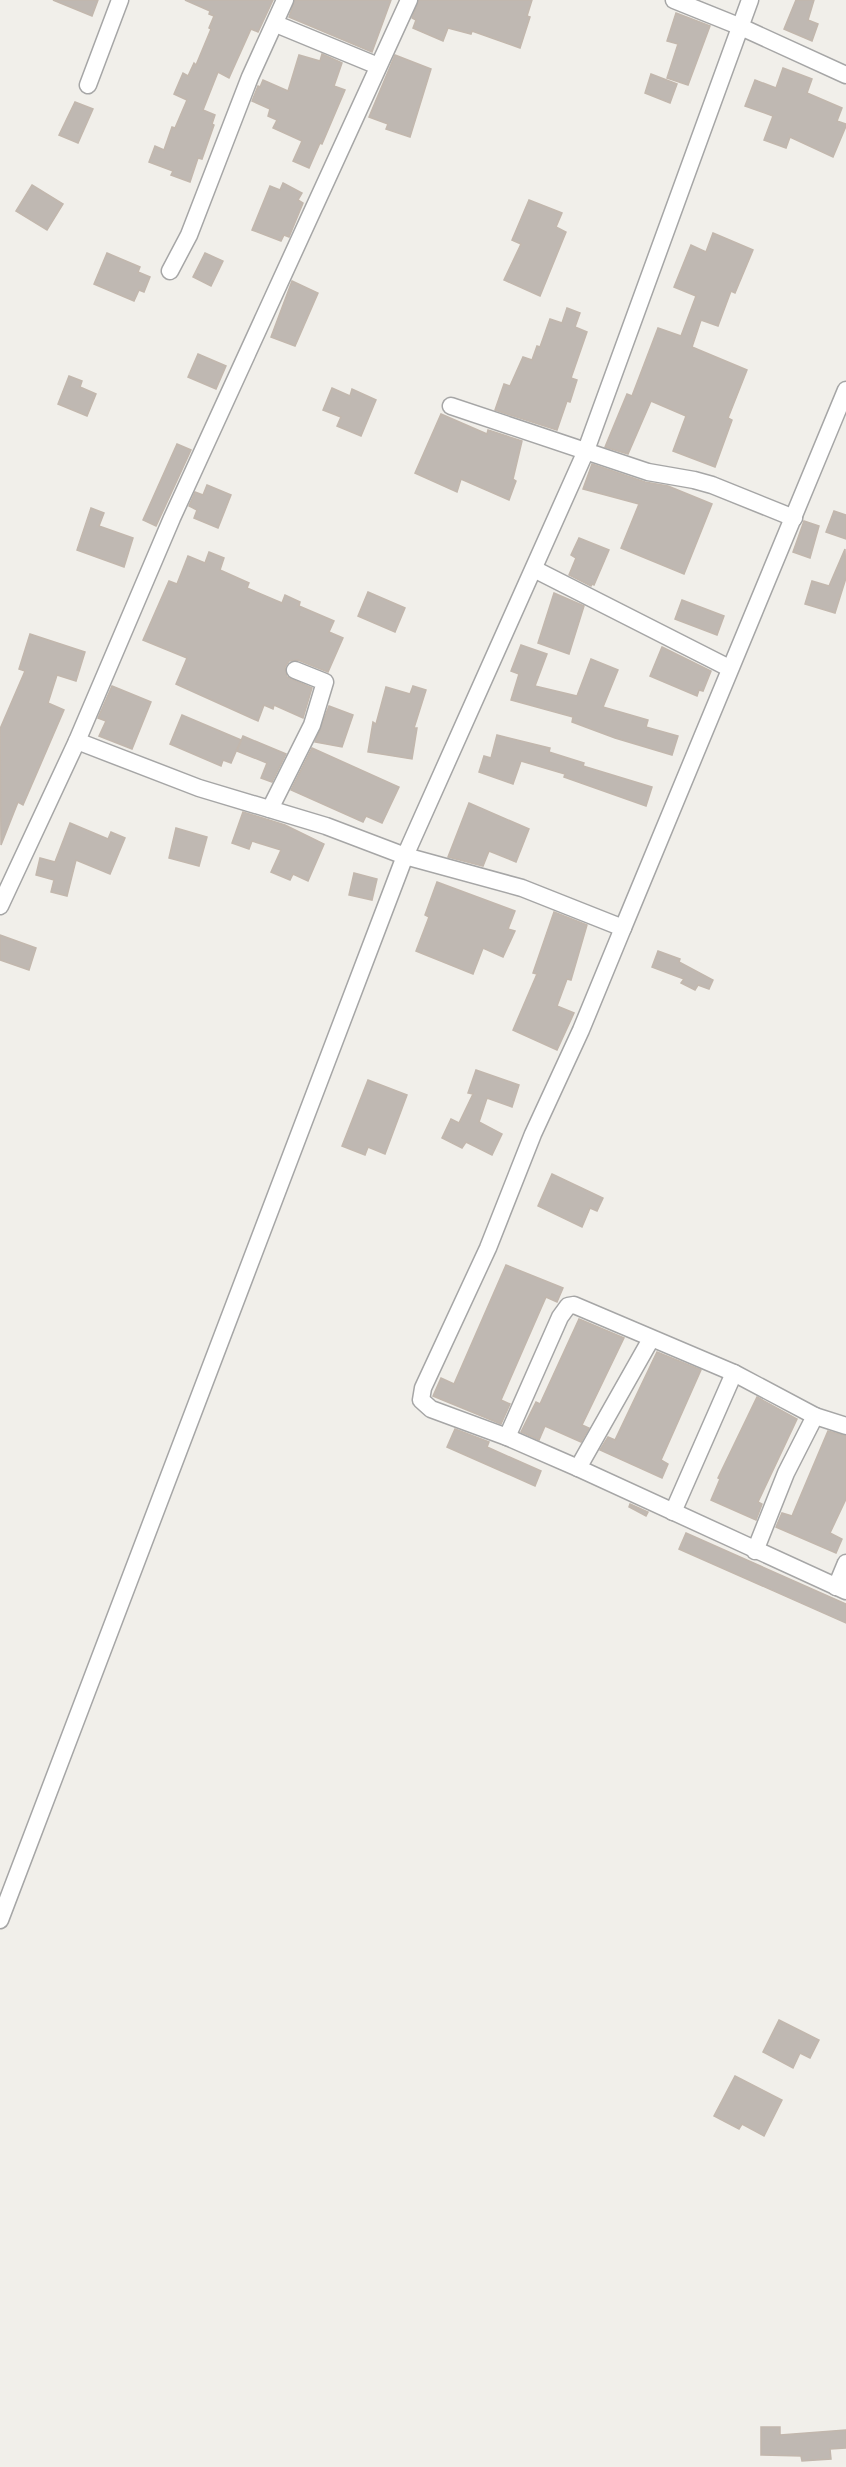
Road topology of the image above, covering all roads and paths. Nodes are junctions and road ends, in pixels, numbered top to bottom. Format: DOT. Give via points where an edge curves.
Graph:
graph roads {
  1 [pos="120,0"];
  2 [pos="285,0"];
  3 [pos="409,0"];
  4 [pos="674,0"];
  5 [pos="750,0"];
  6 [pos="276,24"];
  7 [pos="741,27"];
  8 [pos="378,66"];
  9 [pos="846,75"];
  10 [pos="88,85"];
  11 [pos="170,271"];
  12 [pos="846,390"];
  13 [pos="451,406"];
  14 [pos="585,453"];
  15 [pos="794,518"];
  16 [pos="534,568"];
  17 [pos="729,668"];
  18 [pos="295,669"];
  19 [pos="77,741"];
  20 [pos="270,809"];
  21 [pos="405,856"];
  22 [pos="0,906"];
  23 [pos="622,928"];
  24 [pos="651,1339"];
  25 [pos="734,1373"];
  26 [pos="815,1416"];
  27 [pos="846,1426"];
  28 [pos="507,1437"];
  29 [pos="578,1468"];
  30 [pos="674,1512"];
  31 [pos="755,1551"];
  32 [pos="846,1563"];
  33 [pos="841,1589"];
  34 [pos="0,1920"];
  1 -- 10 [label="street"];
  2 -- 6 [label="street"];
  3 -- 8 [label="street"];
  4 -- 7 [label="street"];
  5 -- 7 [label="street"];
  6 -- 8 [label="street"];
  6 -- 11 [label="street" via="250,77 189,235"];
  7 -- 9 [label="street"];
  7 -- 14 [label="street"];
  8 -- 19 [label="street" via="172,518"];
  12 -- 15 [label="street"];
  13 -- 14 [label="street"];
  14 -- 15 [label="street" via="648,472 694,480"];
  14 -- 16 [label="street"];
  15 -- 17 [label="street"];
  16 -- 17 [label="street"];
  16 -- 21 [label="street"];
  17 -- 23 [label="street"];
  18 -- 20 [label="street" via="326,682 312,725"];
  19 -- 20 [label="street" via="200,788"];
  19 -- 22 [label="street"];
  20 -- 21 [label="street"];
  21 -- 23 [label="street" via="522,888"];
  21 -- 34 [label="street"];
  23 -- 28 [label="street" via="488,1248 421,1394 423,1402 432,1409"];
  24 -- 25 [label="street"];
  24 -- 28 [label="street" via="582,1308 568,1306"];
  24 -- 29 [label="street"];
  25 -- 26 [label="street"];
  25 -- 30 [label="street"];
  26 -- 27 [label="street"];
  26 -- 31 [label="street" via="786,1473"];
  28 -- 29 [label="street"];
  29 -- 30 [label="street"];
  30 -- 31 [label="street"];
  31 -- 33 [label="street"];
  32 -- 33 [label="street"];
}
